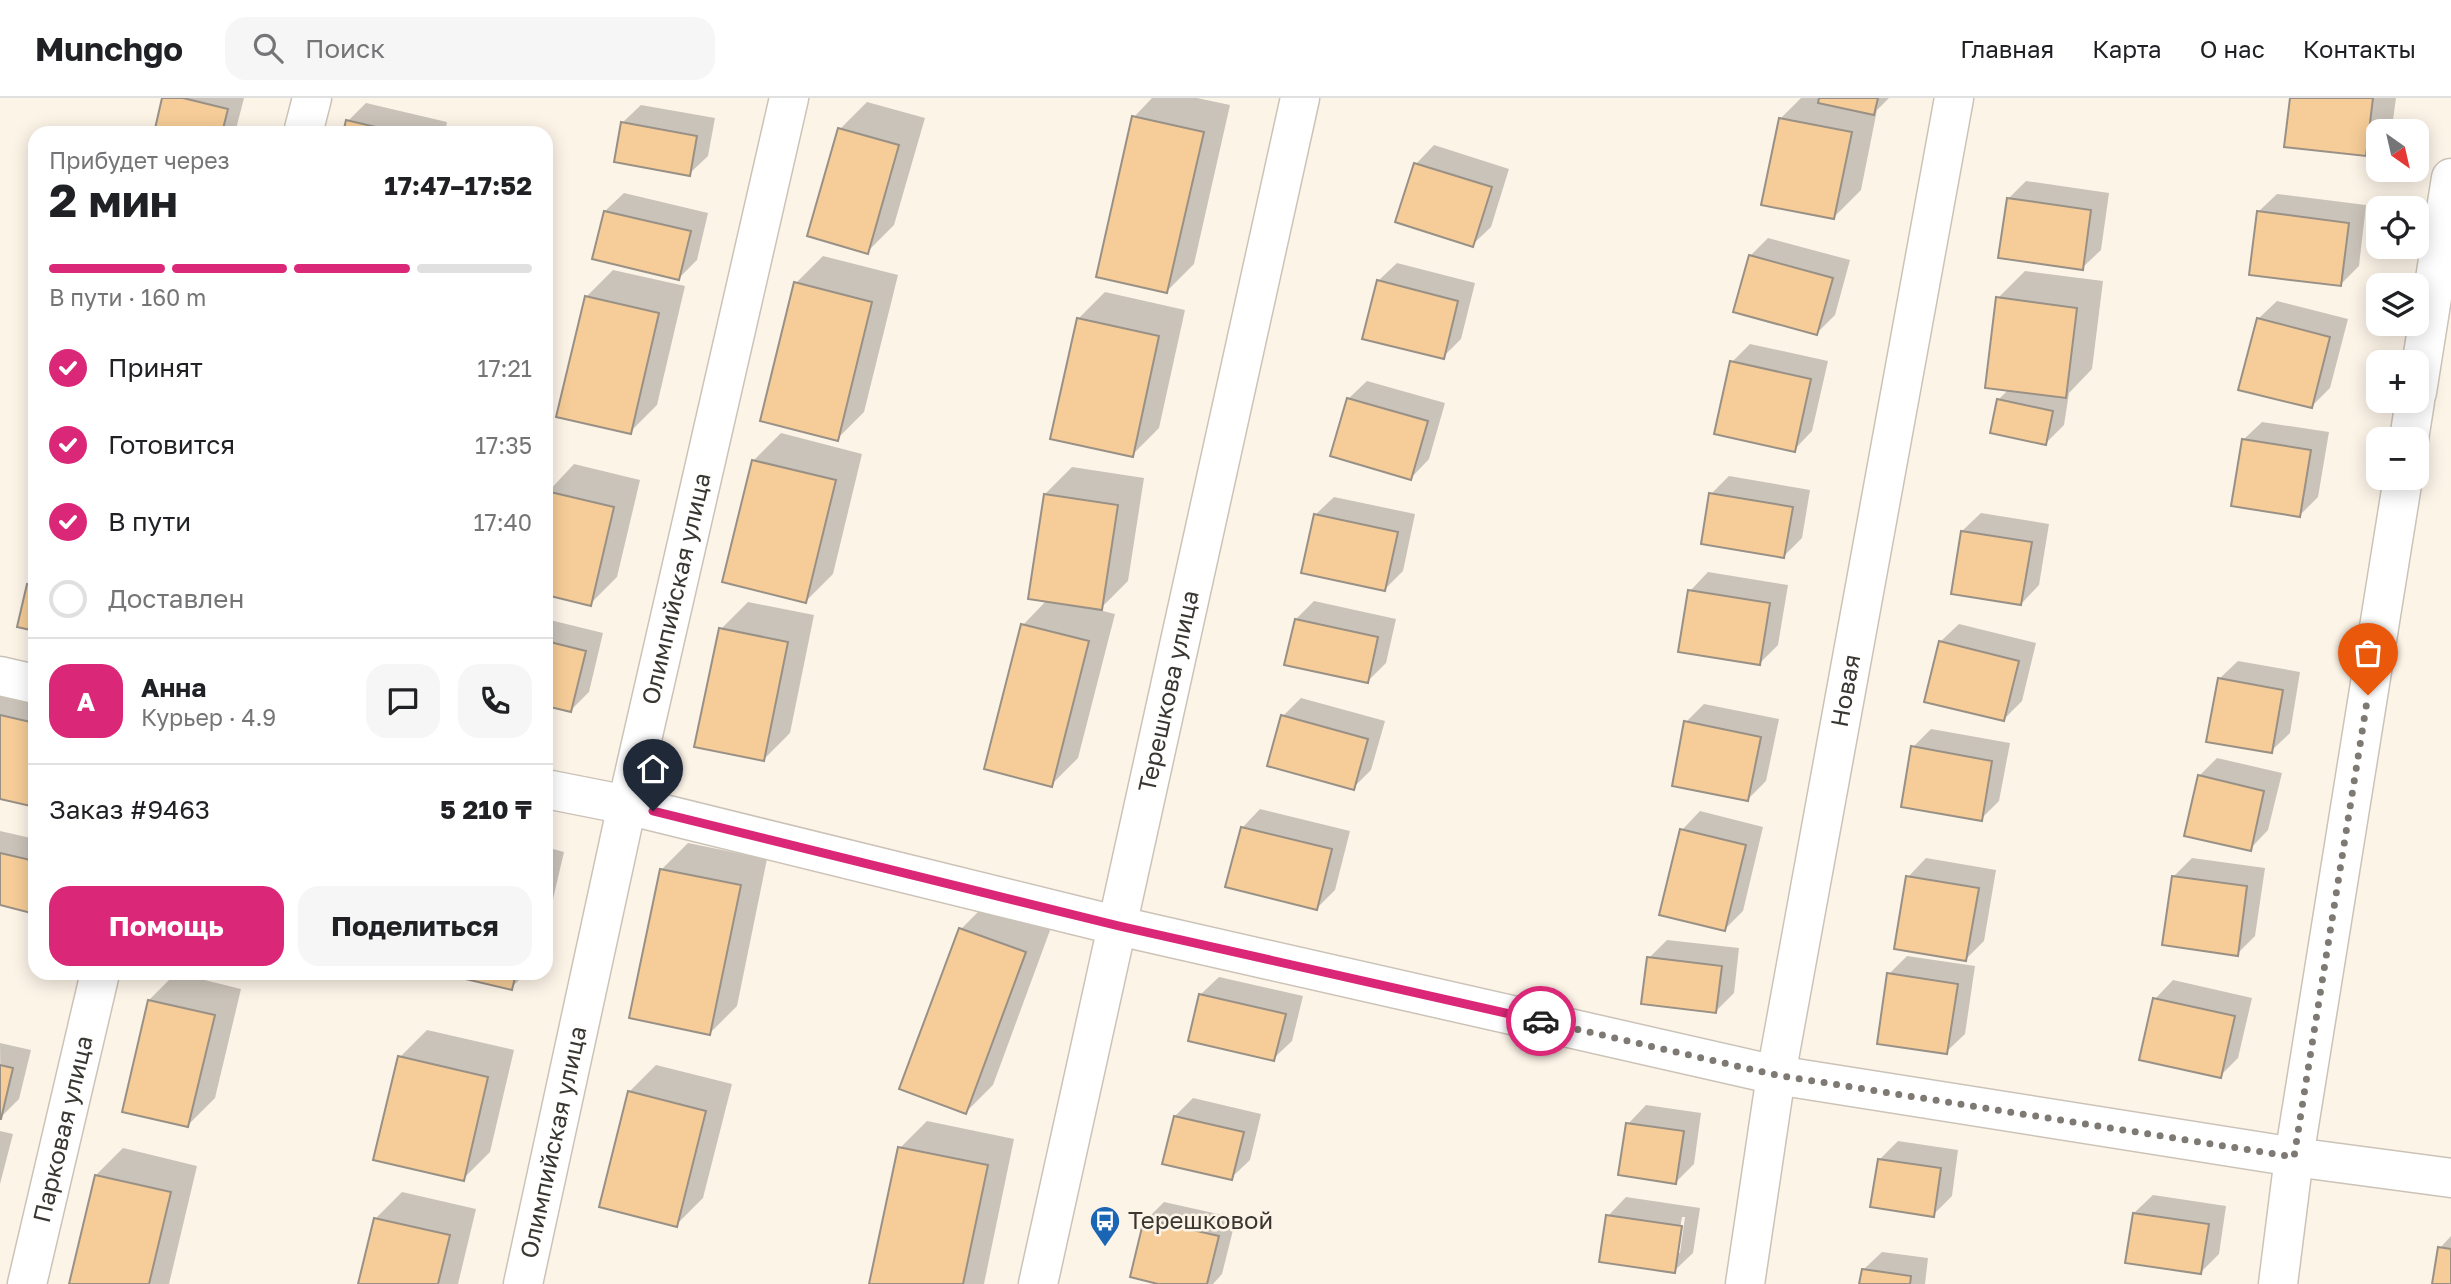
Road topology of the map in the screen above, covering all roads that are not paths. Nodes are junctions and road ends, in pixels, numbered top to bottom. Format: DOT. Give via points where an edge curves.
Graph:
graph roads {
  1 [pos="312,98"];
  2 [pos="789,98"];
  3 [pos="1300,98"];
  4 [pos="1954,98"];
  5 [pos="305,126"];
  6 [pos="2451,178"];
  7 [pos="2424,350"];
  8 [pos="2401,490"];
  9 [pos="0,676"];
  10 [pos="28,682"];
  11 [pos="553,790"];
  12 [pos="627,805"];
  13 [pos="1119,926"];
  14 [pos="98,980"];
  15 [pos="1776,1075"];
  16 [pos="2294,1157"];
  17 [pos="2451,1178"];
  18 [pos="27,1284"];
  19 [pos="523,1284"];
  20 [pos="1038,1284"];
  21 [pos="1745,1284"];
  22 [pos="2278,1284"];
  1 -- 5 [label="street"];
  2 -- 12 [label="street, Олимпийская улица"];
  3 -- 13 [label="street, Терешкова улица"];
  4 -- 15 [label="street, Новая"];
  6 -- 7 [label="street"];
  8 -- 16 [label="street"];
  9 -- 10 [label="street"];
  11 -- 12 [label="street"];
  12 -- 13 [label="street"];
  12 -- 19 [label="street, Олимпийская улица"];
  13 -- 15 [label="street"];
  13 -- 20 [label="street, Терешкова улица"];
  14 -- 18 [label="street, Парковая улица"];
  15 -- 16 [label="street"];
  15 -- 21 [label="street, Новая"];
  16 -- 17 [label="street"];
  16 -- 22 [label="street"];
}
